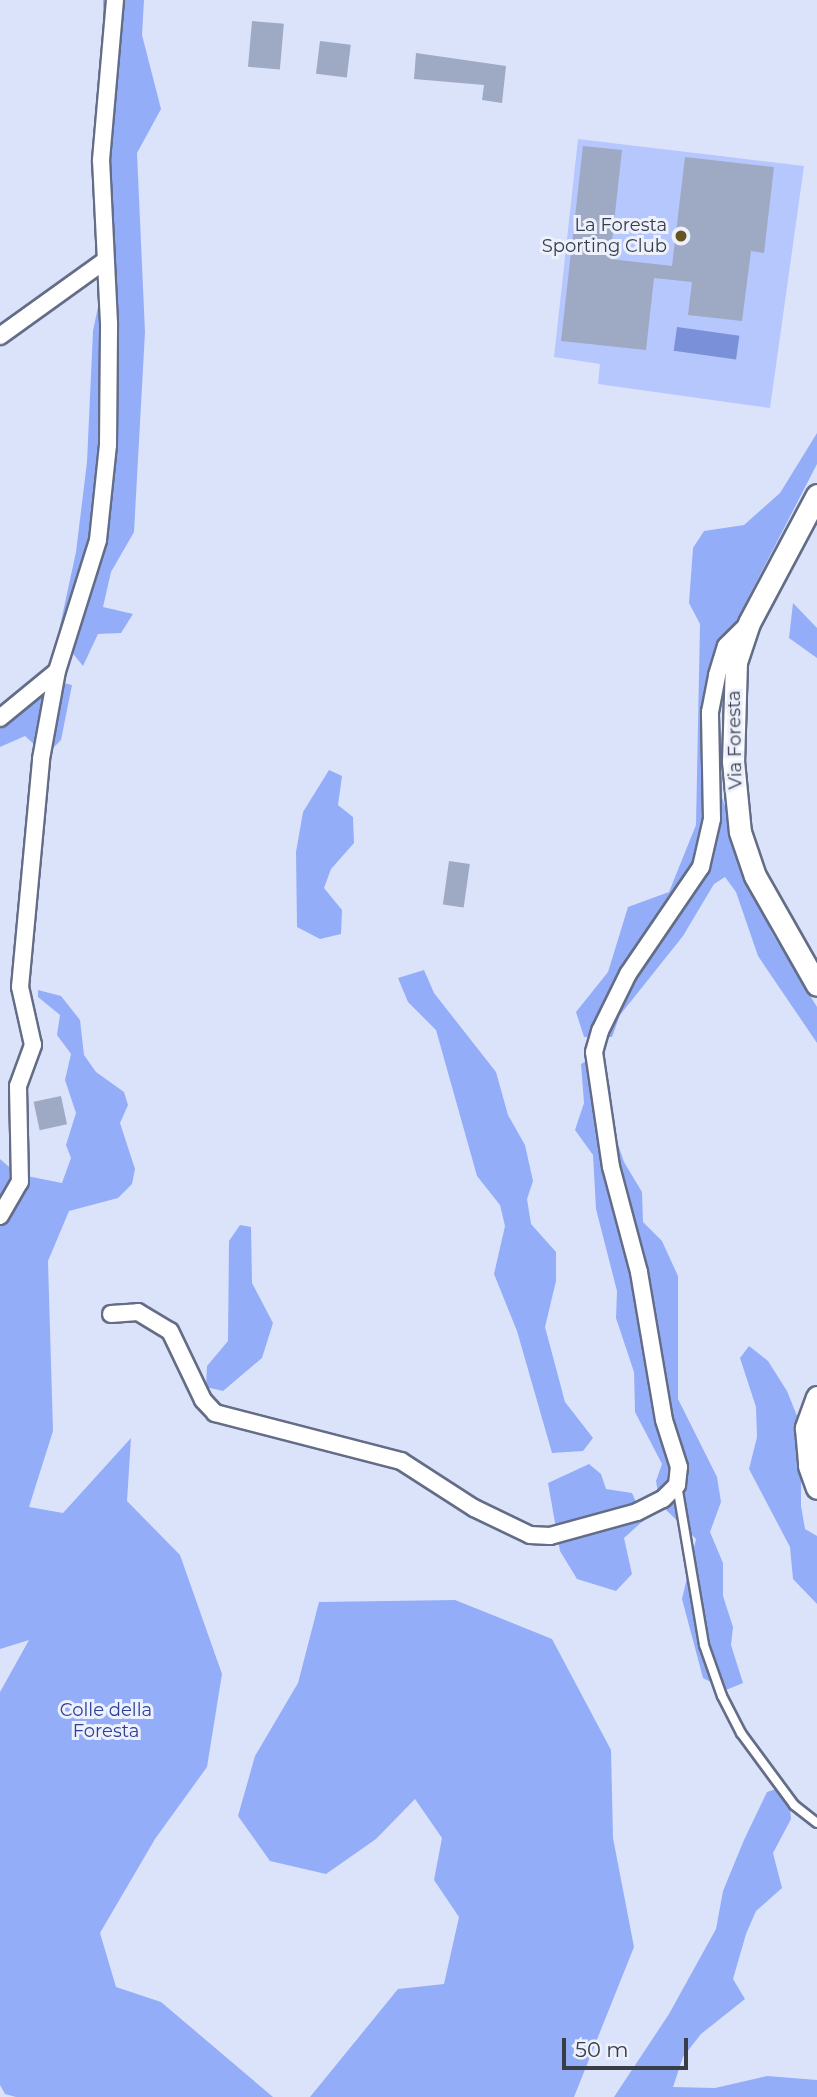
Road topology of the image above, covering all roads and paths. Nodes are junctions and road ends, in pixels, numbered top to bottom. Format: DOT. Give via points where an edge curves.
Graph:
graph roads {
  1 [pos="115,0"];
  2 [pos="103,262"];
  3 [pos="0,336"];
  4 [pos="817,495"];
  5 [pos="749,623"];
  6 [pos="57,670"];
  7 [pos="0,718"];
  8 [pos="817,985"];
  9 [pos="0,1216"];
  10 [pos="111,1314"];
  11 [pos="817,1396"];
  12 [pos="677,1485"];
  13 [pos="817,1488"];
  14 [pos="817,1823"];
  1 -- 2 [label="street" via="101,160"];
  2 -- 3 [label="street"];
  2 -- 6 [label="street" via="109,323 108,445 98,540"];
  4 -- 5 [label="main road, Via Foresta"];
  5 -- 8 [label="main road, Via Foresta" via="736,662 733,696 740,832 767,900"];
  5 -- 12 [label="street" via="726,646 717,675 710,712 712,819 701,867 628,974 594,1052 611,1167 639,1272 664,1420 679,1468"];
  6 -- 7 [label="street" via="46,685"];
  6 -- 9 [label="street" via="41,759 27,887 20,987 33,1045 18,1086 20,1182"];
  10 -- 12 [label="street" via="138,1312 170,1331 203,1401 215,1413 401,1461 486,1515 530,1535 550,1536 637,1512 663,1499"];
  11 -- 13 [label="main road" via="806,1428 809,1466"];
  12 -- 14 [label="lane" via="704,1645 722,1696 741,1734 794,1805"];
}
